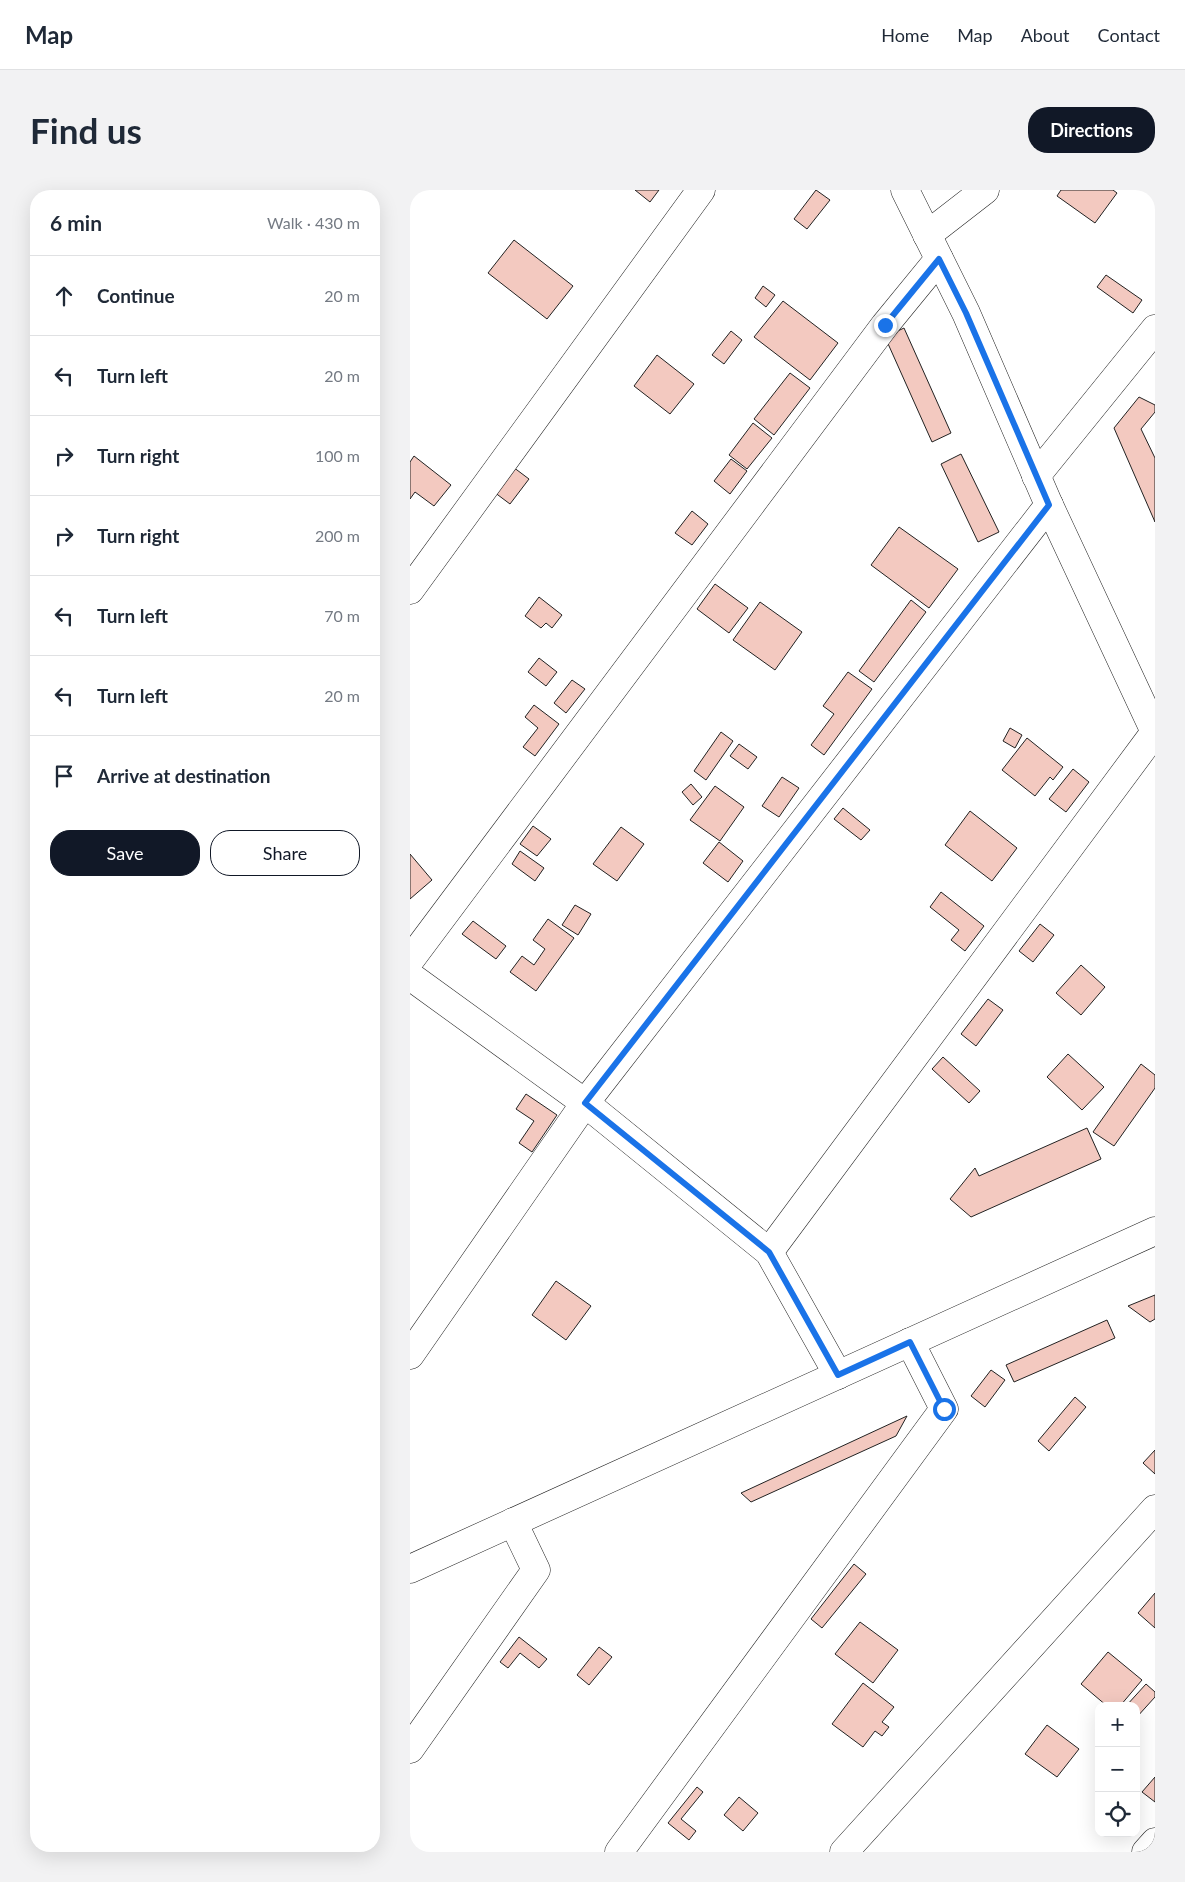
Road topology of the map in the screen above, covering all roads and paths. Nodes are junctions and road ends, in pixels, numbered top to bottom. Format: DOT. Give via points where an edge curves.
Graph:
graph roads {
  1 [pos="701,190"];
  2 [pos="905,190"];
  3 [pos="984,190"];
  4 [pos="933,247"];
  5 [pos="1155,329"];
  6 [pos="1036,476"];
  7 [pos="1049,505"];
  8 [pos="410,590"];
  9 [pos="1155,732"];
  10 [pos="410,960"];
  11 [pos="410,976"];
  12 [pos="585,1103"];
  13 [pos="1155,1231"];
  14 [pos="769,1252"];
  15 [pos="910,1342"];
  16 [pos="410,1354"];
  17 [pos="838,1375"];
  18 [pos="1155,1509"];
  19 [pos="513,1522"];
  20 [pos="410,1569"];
  21 [pos="410,1749"];
  22 [pos="1155,1842"];
  23 [pos="619,1852"];
  24 [pos="844,1852"];
  25 [pos="1146,1852"];
  1 -- 8 [label="street"];
  2 -- 4 [label="street"];
  3 -- 4 [label="street"];
  4 -- 6 [label="street" via="966,313"];
  4 -- 10 [label="street" via="885,325"];
  5 -- 6 [label="street"];
  6 -- 7 [label="street"];
  7 -- 9 [label="street"];
  7 -- 12 [label="street"];
  9 -- 14 [label="street"];
  11 -- 12 [label="street"];
  12 -- 14 [label="street"];
  12 -- 16 [label="street"];
  13 -- 15 [label="street"];
  14 -- 17 [label="street"];
  15 -- 17 [label="street"];
  15 -- 23 [label="street" via="944,1409"];
  17 -- 19 [label="street"];
  18 -- 24 [label="street"];
  19 -- 20 [label="street"];
  19 -- 21 [label="street" via="536,1570"];
  22 -- 25 [label="street"];
}
